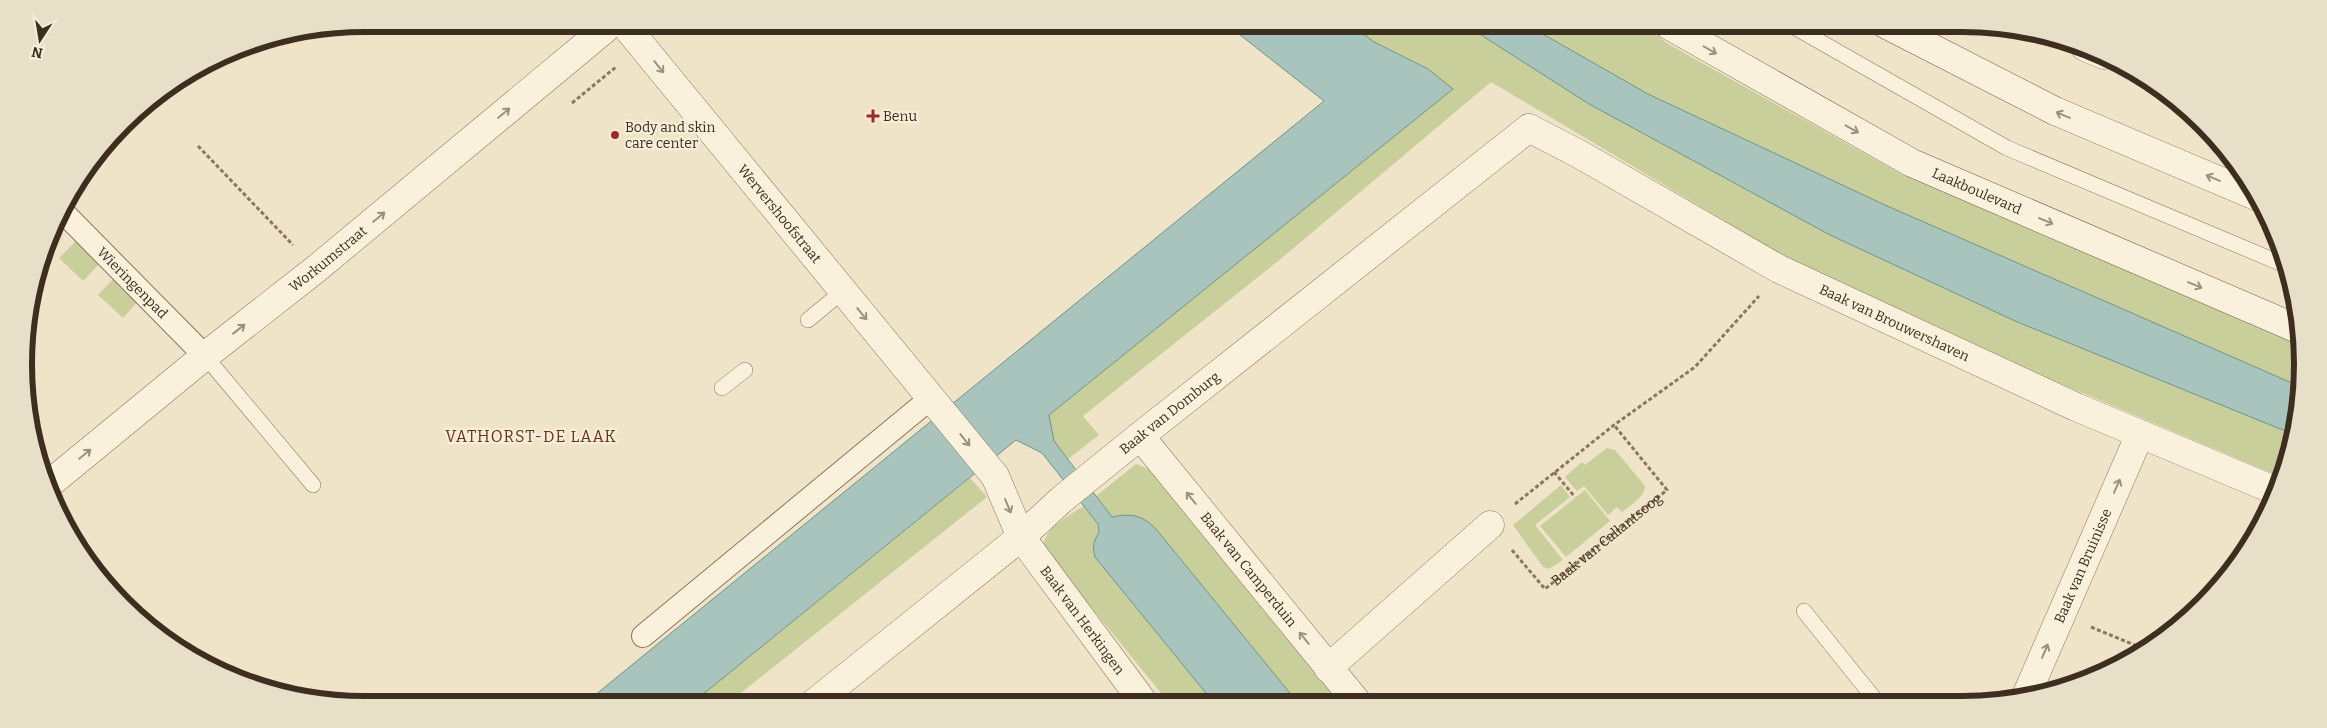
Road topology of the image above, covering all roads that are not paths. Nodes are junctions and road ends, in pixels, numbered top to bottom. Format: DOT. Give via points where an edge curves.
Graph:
graph roads {
  1 [pos="601,32"];
  2 [pos="630,32"];
  3 [pos="1680,32"];
  4 [pos="1803,32"];
  5 [pos="1900,32"];
  6 [pos="1529,128"];
  7 [pos="2246,192"];
  8 [pos="67,216"];
  9 [pos="2279,262"];
  10 [pos="843,291"];
  11 [pos="808,320"];
  12 [pos="2293,327"];
  13 [pos="205,356"];
  14 [pos="745,370"];
  15 [pos="722,388"];
  16 [pos="934,401"];
  17 [pos="2140,434"];
  18 [pos="1140,436"];
  19 [pos="54,480"];
  20 [pos="313,485"];
  21 [pos="2270,488"];
  22 [pos="1490,525"];
  23 [pos="1021,537"];
  24 [pos="1804,611"];
  25 [pos="643,636"];
  26 [pos="1328,668"];
  27 [pos="2029,689"];
  28 [pos="824,696"];
  29 [pos="1139,696"];
  30 [pos="1352,696"];
  31 [pos="1872,696"];
  13 -- 1 [label="street, Workumstraat, one-way" via="316,269"];
  2 -- 10 [label="street, Wervershoofstraat, one-way"];
  3 -- 12 [label="street, Laakboulevard, one-way" via="1912,163"];
  4 -- 9 [label="lane" via="2007,148"];
  7 -- 5 [label="street, one-way" via="2055,112"];
  6 -- 17 [label="street, Baak van Brouwershaven" via="1779,269"];
  6 -- 18 [label="street, Baak van Domburg"];
  8 -- 13 [label="street, Wieringenpad"];
  10 -- 11 [label="lane"];
  10 -- 16 [label="street, Wervershoofstraat, one-way"];
  19 -- 13 [label="street, Workumstraat, one-way"];
  13 -- 20 [label="lane"];
  14 -- 15 [label="lane"];
  16 -- 23 [label="street, Wervershoofstraat, one-way" via="994,476"];
  16 -- 25 [label="street"];
  17 -- 21 [label="street, Baak van Brouwershaven"];
  27 -- 17 [label="street, Baak van Bruinisse, one-way"];
  18 -- 23 [label="street, Baak van Domburg" via="1060,500"];
  26 -- 18 [label="street, Baak van Camperduin, one-way"];
  22 -- 26 [label="street"];
  23 -- 28 [label="street, Baak van Domburg"];
  23 -- 29 [label="street, Baak van Herkingen"];
  24 -- 31 [label="lane"];
  26 -- 30 [label="street, Baak van Camperduin"];
}
